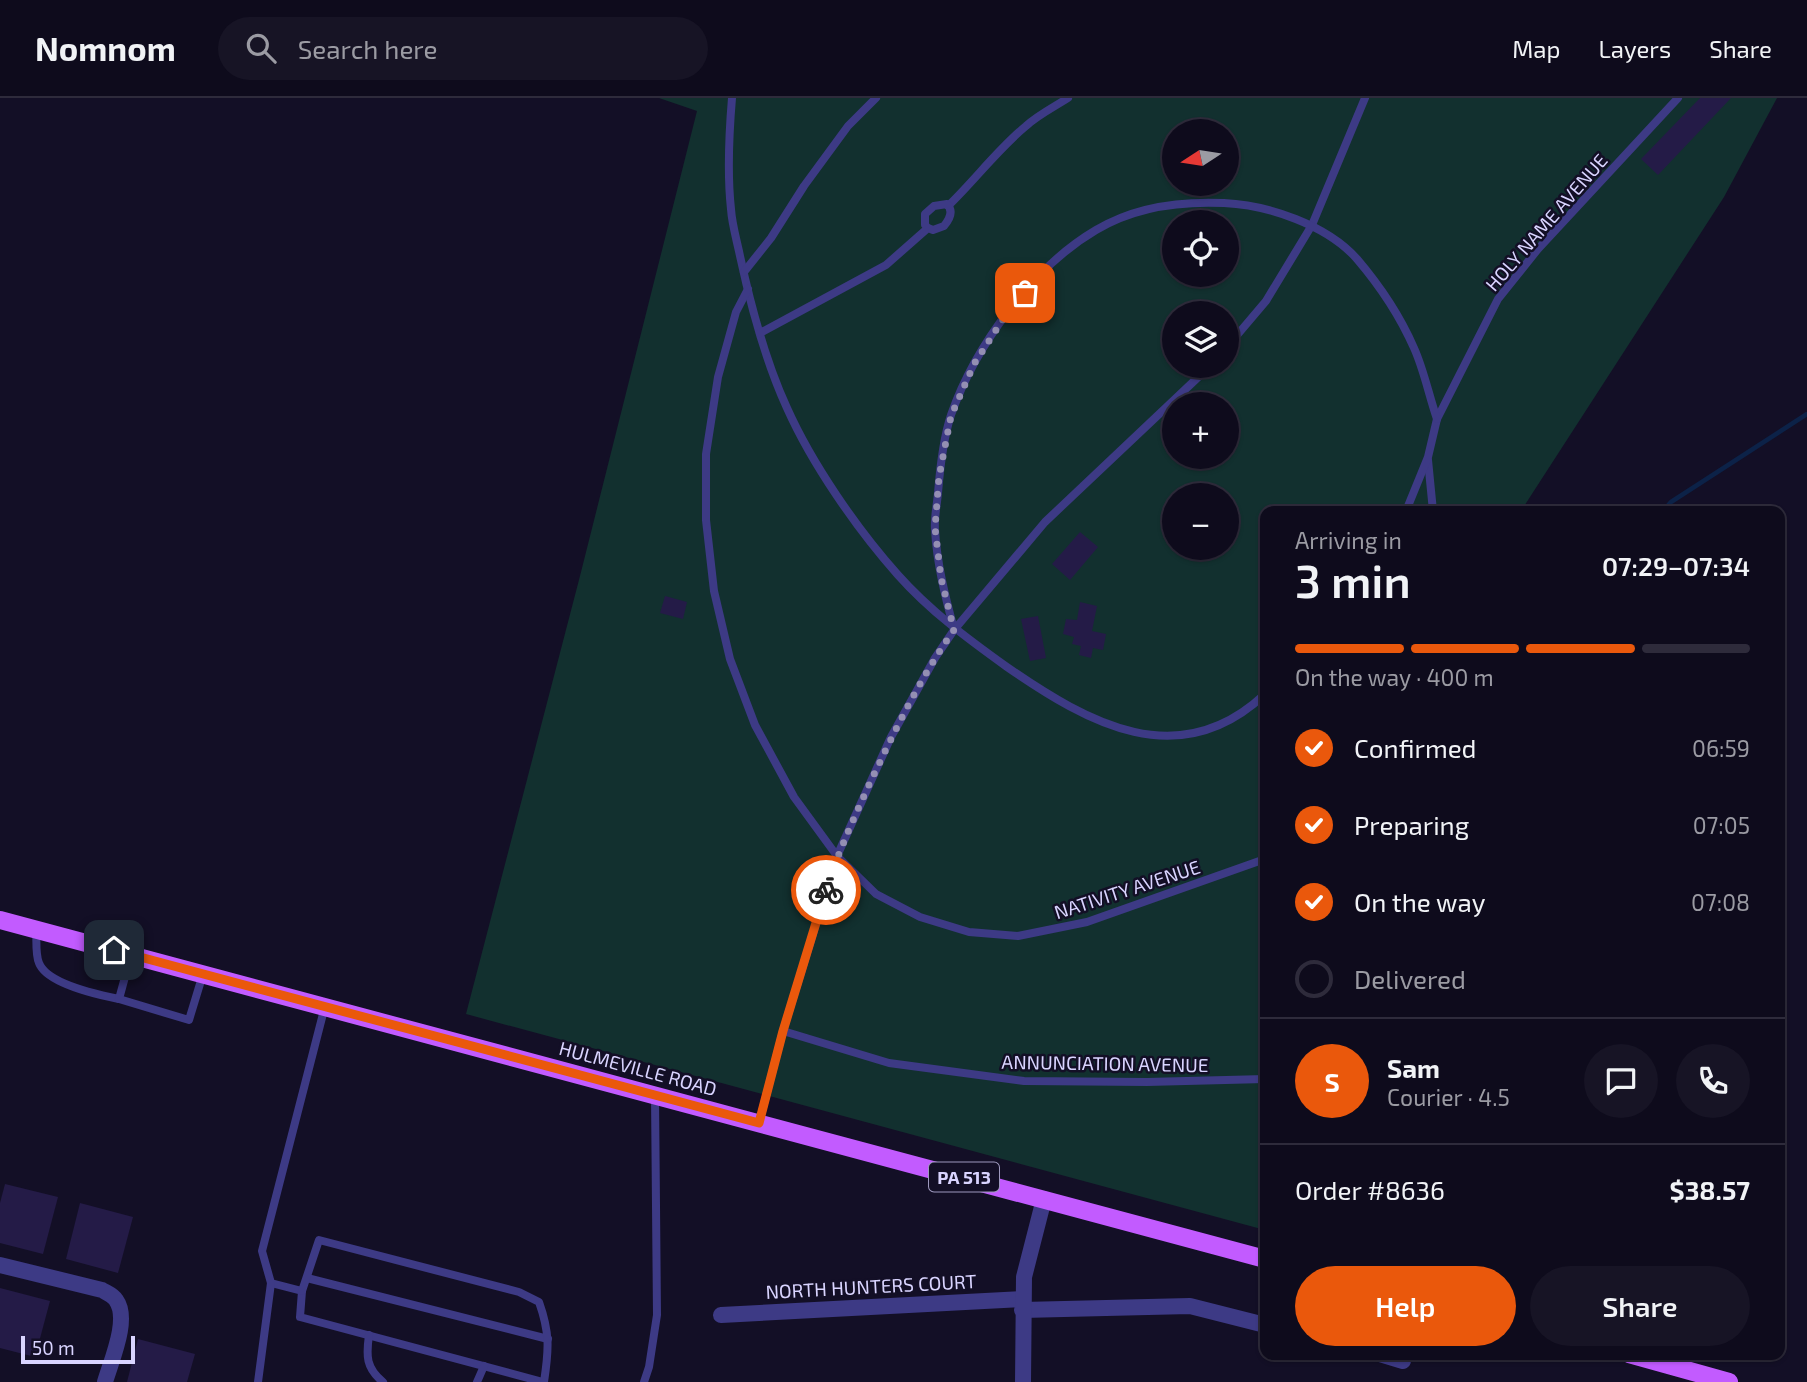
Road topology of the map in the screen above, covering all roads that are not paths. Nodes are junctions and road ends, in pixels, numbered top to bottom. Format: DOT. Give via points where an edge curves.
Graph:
graph roads {
  1 [pos="732,98"];
  2 [pos="876,98"];
  3 [pos="1068,98"];
  4 [pos="1366,98"];
  5 [pos="1678,98"];
  6 [pos="948,205"];
  7 [pos="1312,225"];
  8 [pos="928,228"];
  9 [pos="744,272"];
  10 [pos="748,289"];
  11 [pos="760,332"];
  12 [pos="1239,333"];
  13 [pos="1197,378"];
  14 [pos="1437,419"];
  15 [pos="1428,457"];
  16 [pos="1408,506"];
  17 [pos="1433,506"];
  18 [pos="954,630"];
  19 [pos="1260,699"];
  20 [pos="837,856"];
  21 [pos="1260,861"];
  22 [pos="0,920"];
  23 [pos="36,929"];
  24 [pos="131,955"];
  25 [pos="202,974"];
  26 [pos="119,999"];
  27 [pos="324,1006"];
  28 [pos="783,1031"];
  29 [pos="1260,1079"];
  30 [pos="655,1095"];
  31 [pos="759,1123"];
  32 [pos="1044,1199"];
  33 [pos="1260,1258"];
  34 [pos="0,1265"];
  35 [pos="307,1278"];
  36 [pos="271,1283"];
  37 [pos="302,1291"];
  38 [pos="1023,1304"];
  39 [pos="721,1315"];
  40 [pos="1260,1324"];
  41 [pos="369,1335"];
  42 [pos="548,1339"];
  43 [pos="1650,1360"];
  44 [pos="484,1366"];
  45 [pos="105,1382"];
  46 [pos="258,1382"];
  47 [pos="383,1382"];
  48 [pos="477,1382"];
  49 [pos="544,1382"];
  50 [pos="644,1382"];
  51 [pos="1023,1382"];
  52 [pos="1729,1382"];
  1 -- 9 [label="lane" via="731,210"];
  2 -- 9 [label="lane" via="848,125"];
  3 -- 6 [label="lane" via="1028,124"];
  4 -- 7 [label="lane"];
  5 -- 14 [label="lane, HOLY NAME AVENUE" via="1498,299"];
  6 -- 8 [label="lane" via="950,214 944,226"];
  6 -- 8 [label="lane" via="929,209 925,214"];
  7 -- 12 [label="lane" via="1266,301"];
  7 -- 14 [label="lane" via="1355,257 1390,301 1415,350"];
  7 -- 18 [label="lane" via="1244,204 1191,201 1142,210 1096,229 1051,263 1011,307 974,364 951,416 939,477 935,528"];
  8 -- 11 [label="lane" via="887,265"];
  9 -- 10 [label="lane"];
  10 -- 11 [label="lane"];
  10 -- 20 [label="lane, NATIVITY AVENUE" via="736,312 718,377 706,454 706,520 714,591 730,659 755,725 794,797"];
  11 -- 18 [label="lane" via="787,408 863,533"];
  13 -- 18 [label="lane" via="1045,522"];
  14 -- 15 [label="lane, HOLY NAME AVENUE"];
  15 -- 16 [label="lane"];
  15 -- 17 [label="lane"];
  18 -- 19 [label="lane" via="1046,694 1093,719 1141,735 1202,731"];
  18 -- 20 [label="lane" via="891,737"];
  20 -- 21 [label="lane, NATIVITY AVENUE" via="876,894 920,917 970,932 1018,936 1087,922"];
  20 -- 28 [label="lane"];
  22 -- 23 [label="main road, HULMEVILLE ROAD / PA 513"];
  23 -- 24 [label="main road, HULMEVILLE ROAD / PA 513"];
  23 -- 26 [label="lane" via="38,962 51,976"];
  24 -- 25 [label="main road, HULMEVILLE ROAD / PA 513"];
  24 -- 26 [label="lane"];
  25 -- 26 [label="lane" via="189,1020"];
  25 -- 27 [label="main road, HULMEVILLE ROAD / PA 513"];
  27 -- 30 [label="main road, HULMEVILLE ROAD / PA 513"];
  27 -- 36 [label="lane" via="262,1251"];
  28 -- 29 [label="lane, ANNUNCIATION AVENUE" via="889,1063 1024,1081"];
  28 -- 31 [label="lane"];
  30 -- 31 [label="main road, HULMEVILLE ROAD / PA 513"];
  30 -- 50 [label="lane" via="657,1315"];
  31 -- 32 [label="main road, HULMEVILLE ROAD / PA 513"];
  32 -- 33 [label="main road, HULMEVILLE ROAD / PA 513"];
  32 -- 38 [label="street" via="1031,1243"];
  34 -- 45 [label="street" via="115,1297 122,1321"];
  35 -- 37 [label="lane"];
  35 -- 42 [label="lane"];
  35 -- 42 [label="lane" via="319,1240 519,1292 539,1302"];
  36 -- 37 [label="lane"];
  36 -- 46 [label="lane"];
  37 -- 41 [label="lane" via="300,1317"];
  38 -- 39 [label="street, NORTH HUNTERS COURT"];
  38 -- 40 [label="street, NORTH HUNTERS COURT" via="1190,1306"];
  38 -- 51 [label="street"];
  41 -- 44 [label="lane"];
  41 -- 47 [label="lane" via="368,1366"];
  42 -- 49 [label="lane"];
  43 -- 52 [label="main road"];
  44 -- 48 [label="lane"];
  44 -- 49 [label="lane"];
}
